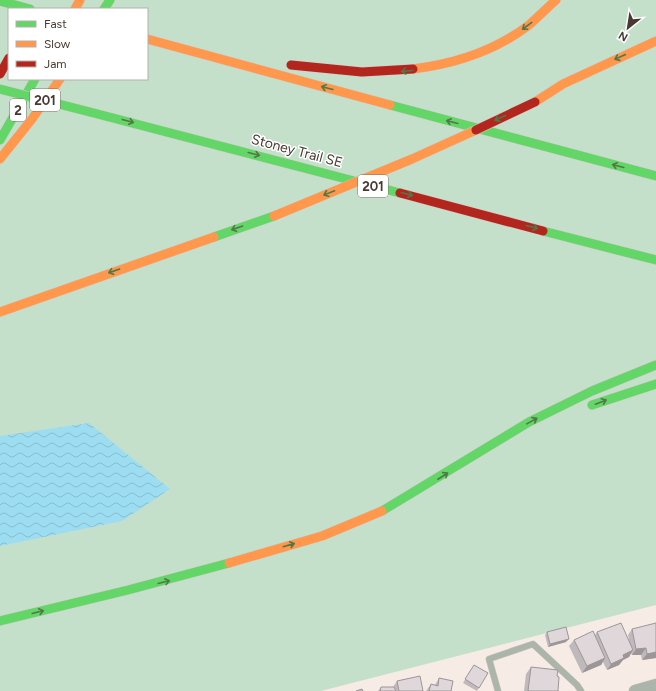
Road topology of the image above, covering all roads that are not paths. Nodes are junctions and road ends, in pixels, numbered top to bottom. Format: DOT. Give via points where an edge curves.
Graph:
graph roads {
  1 [pos="556,0"];
  2 [pos="0,1"];
  3 [pos="26,8"];
  4 [pos="148,39"];
  5 [pos="656,41"];
  6 [pos="161,43"];
  7 [pos="8,51"];
  8 [pos="0,60"];
  9 [pos="8,60"];
  10 [pos="260,60"];
  11 [pos="283,64"];
  12 [pos="0,74"];
  13 [pos="34,80"];
  14 [pos="59,80"];
  15 [pos="0,89"];
  16 [pos="575,89"];
  17 [pos="535,102"];
  18 [pos="0,140"];
  19 [pos="0,159"];
  20 [pos="656,176"];
  21 [pos="656,260"];
  22 [pos="0,312"];
  23 [pos="656,365"];
  24 [pos="656,384"];
  25 [pos="587,407"];
  26 [pos="552,421"];
  27 [pos="463,463"];
  28 [pos="0,621"];
  29 [pos="656,685"];
  30 [pos="498,691"];
  31 [pos="581,691"];
  32 [pos="635,691"];
  1 -- 11 [label="highway, one-way" via="542,15 512,38 468,58 442,65 412,71 352,73"];
  2 -- 3 [label="highway"];
  4 -- 6 [label="highway"];
  5 -- 17 [label="highway, one-way" via="563,84"];
  6 -- 10 [label="highway"];
  20 -- 6 [label="highway, one-way"];
  7 -- 8 [label="highway"];
  9 -- 12 [label="highway"];
  13 -- 18 [label="highway, 2"];
  14 -- 19 [label="highway"];
  15 -- 21 [label="highway, Stoney Trail SE / 201, one-way, bridge"];
  16 -- 17 [label="highway"];
  17 -- 22 [label="highway, one-way, bridge" via="412,159 274,216"];
  27 -- 23 [label="highway, one-way" via="561,404"];
  25 -- 24 [label="highway, one-way"];
  26 -- 27 [label="highway"];
  28 -- 27 [label="highway, one-way" via="176,579 326,534 360,522 399,502"];
  29 -- 32 [label="street"];
  30 -- 31 [label="lane" via="489,659 533,644 577,684"];
}
